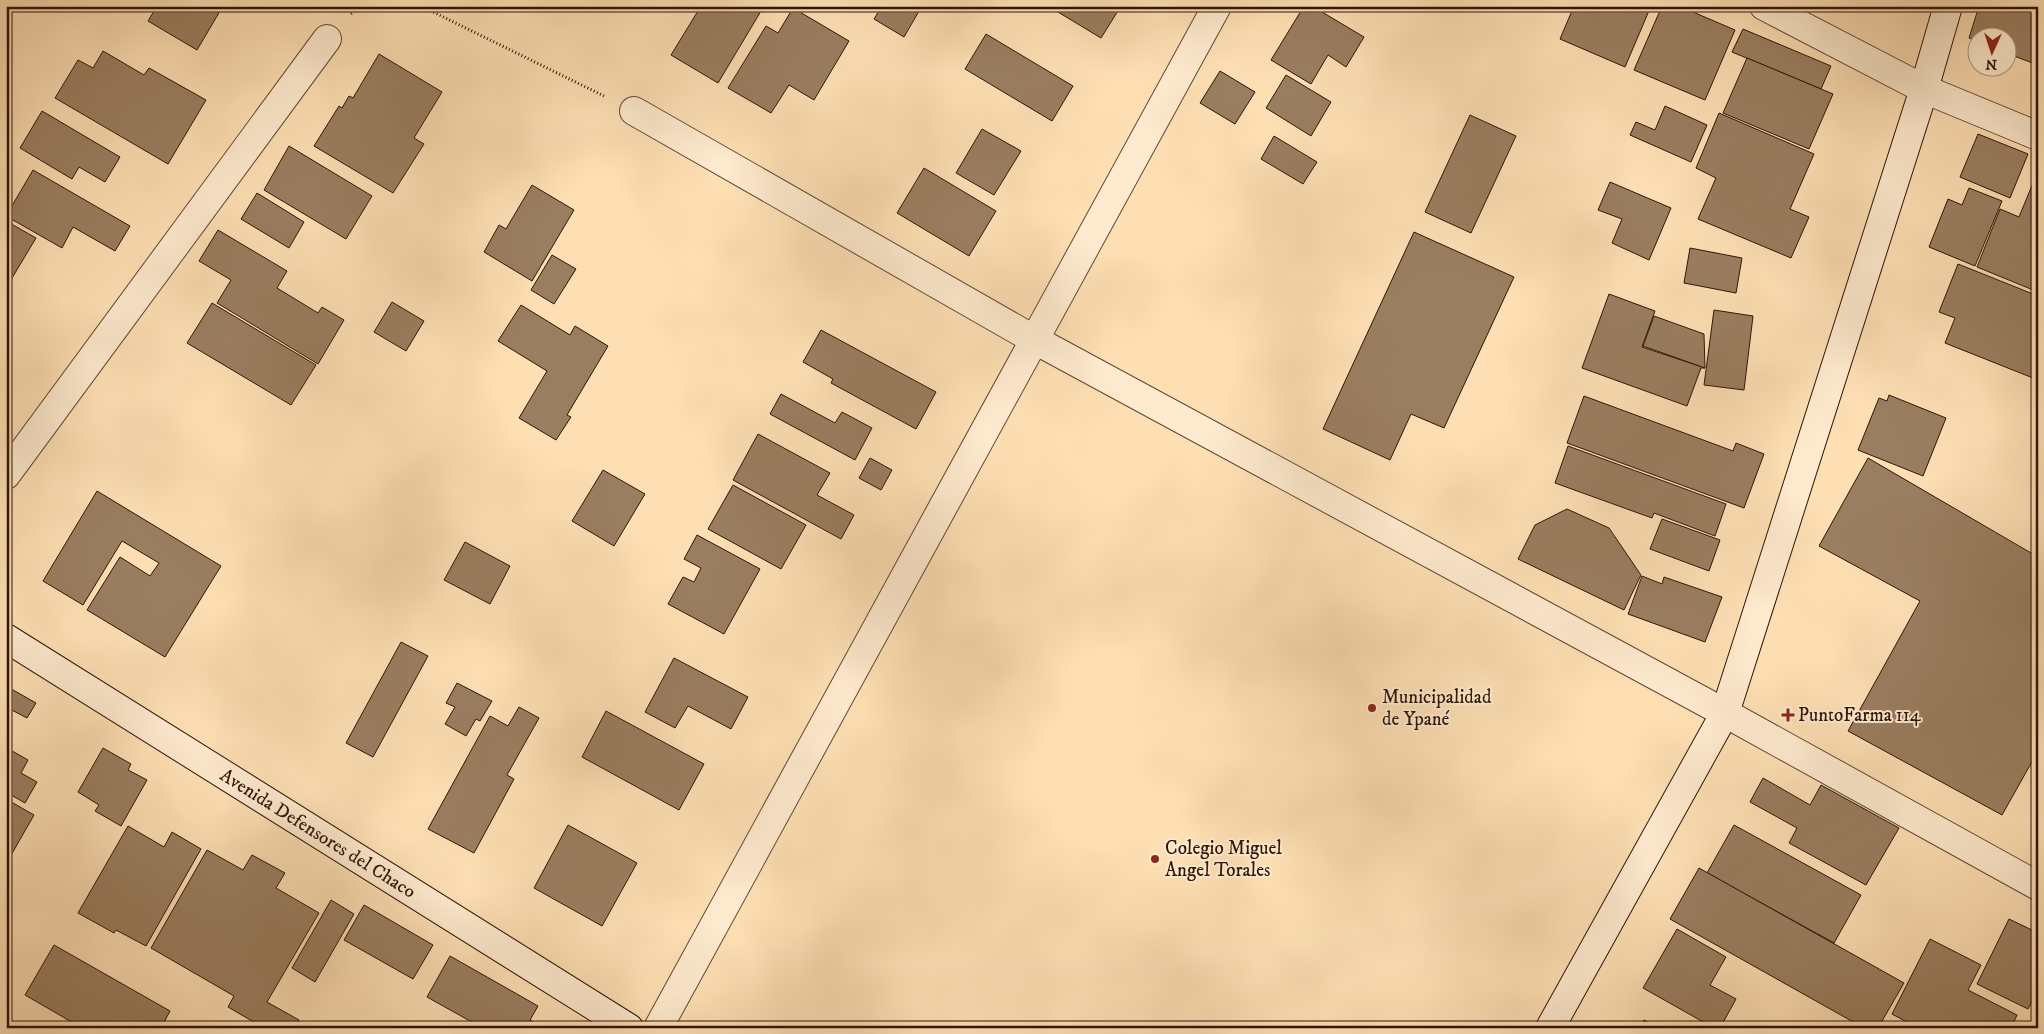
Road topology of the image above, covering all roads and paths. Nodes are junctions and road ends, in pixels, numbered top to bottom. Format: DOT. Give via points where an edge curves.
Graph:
graph roads {
  1 [pos="421,6"];
  2 [pos="1217,6"];
  3 [pos="1764,6"];
  4 [pos="1948,6"];
  5 [pos="327,39"];
  6 [pos="1924,89"];
  7 [pos="634,111"];
  8 [pos="2038,136"];
  9 [pos="1035,340"];
  10 [pos="6,475"];
  11 [pos="6,638"];
  12 [pos="1725,713"];
  13 [pos="2038,886"];
  14 [pos="629,1028"];
  15 [pos="658,1028"];
  16 [pos="1550,1028"];
  1 -- 7 [label="path"];
  2 -- 9 [label="street"];
  3 -- 6 [label="street"];
  4 -- 6 [label="street"];
  5 -- 10 [label="street"];
  6 -- 8 [label="street"];
  6 -- 12 [label="street"];
  7 -- 9 [label="street"];
  9 -- 12 [label="street"];
  9 -- 15 [label="street"];
  11 -- 14 [label="street, Avenida Defensores del Chaco"];
  12 -- 13 [label="street"];
  12 -- 16 [label="street"];
}
